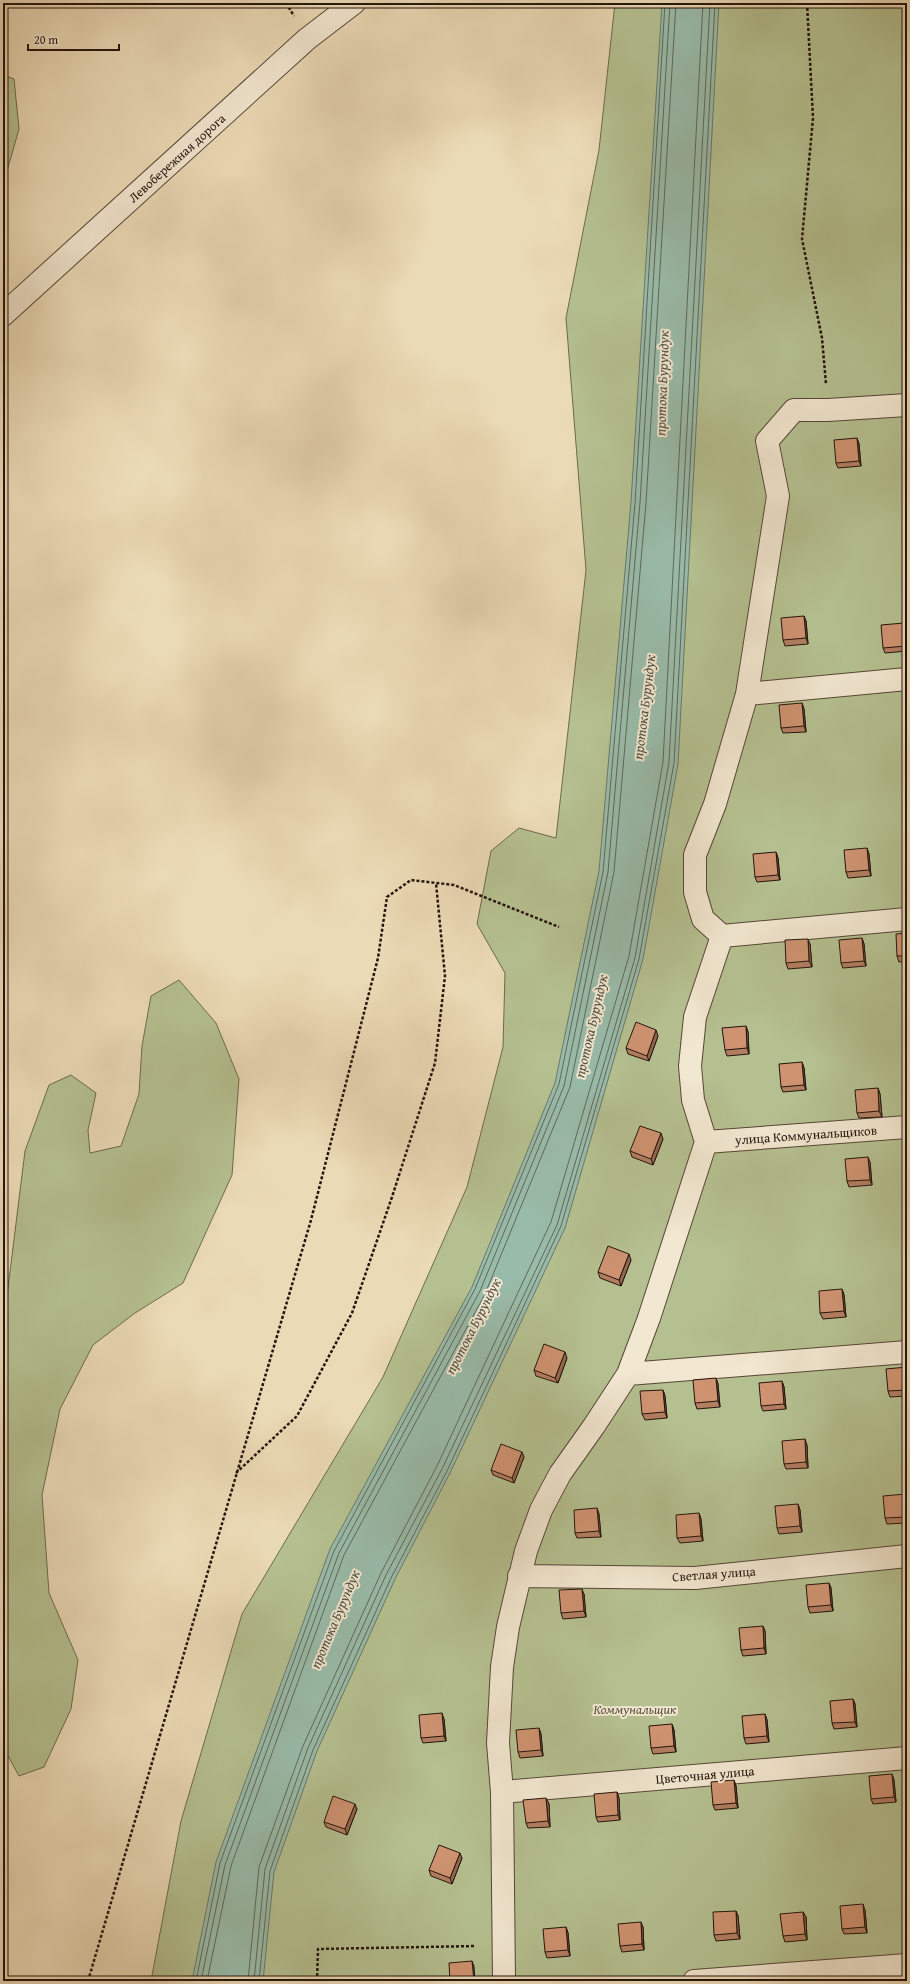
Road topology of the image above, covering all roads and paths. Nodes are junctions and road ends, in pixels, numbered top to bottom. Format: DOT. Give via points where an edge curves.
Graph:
graph roads {
  1 [pos="354,3"];
  2 [pos="807,3"];
  3 [pos="3,315"];
  4 [pos="907,405"];
  5 [pos="828,410"];
  6 [pos="907,679"];
  7 [pos="747,694"];
  8 [pos="436,883"];
  9 [pos="907,919"];
  10 [pos="559,926"];
  11 [pos="722,936"];
  12 [pos="907,1127"];
  13 [pos="706,1142"];
  14 [pos="907,1352"];
  15 [pos="628,1374"];
  16 [pos="236,1473"];
  17 [pos="907,1556"];
  18 [pos="519,1576"];
  19 [pos="907,1758"];
  20 [pos="502,1792"];
  21 [pos="481,1946"];
  22 [pos="907,1965"];
  23 [pos="88,1981"];
  24 [pos="317,1981"];
  25 [pos="504,1981"];
  26 [pos="694,1981"];
  1 -- 3 [label="street, Левобережная дорога" via="307,39"];
  2 -- 5 [label="path" via="813,118 802,239 822,338"];
  4 -- 5 [label="street"];
  5 -- 7 [label="street" via="794,410 767,441 778,496"];
  6 -- 7 [label="street"];
  7 -- 11 [label="street" via="715,804 695,855 695,892 703,919"];
  8 -- 10 [label="path" via="454,885"];
  8 -- 16 [label="path" via="445,976 435,1063 392,1197 352,1314 297,1416"];
  8 -- 16 [label="path" via="411,880 387,897 378,958 311,1220"];
  9 -- 11 [label="street"];
  11 -- 13 [label="street" via="695,1017 690,1066 693,1100"];
  12 -- 13 [label="street, улица Коммунальщиков"];
  13 -- 15 [label="street" via="649,1318"];
  14 -- 15 [label="street"];
  15 -- 18 [label="street" via="560,1474 541,1510"];
  16 -- 23 [label="path"];
  17 -- 18 [label="street, Светлая улица" via="695,1578"];
  18 -- 20 [label="street" via="502,1667 498,1743"];
  19 -- 20 [label="street, Цветочная улица"];
  20 -- 25 [label="street"];
  21 -- 24 [label="path" via="318,1949"];
  22 -- 26 [label="street"];
}
